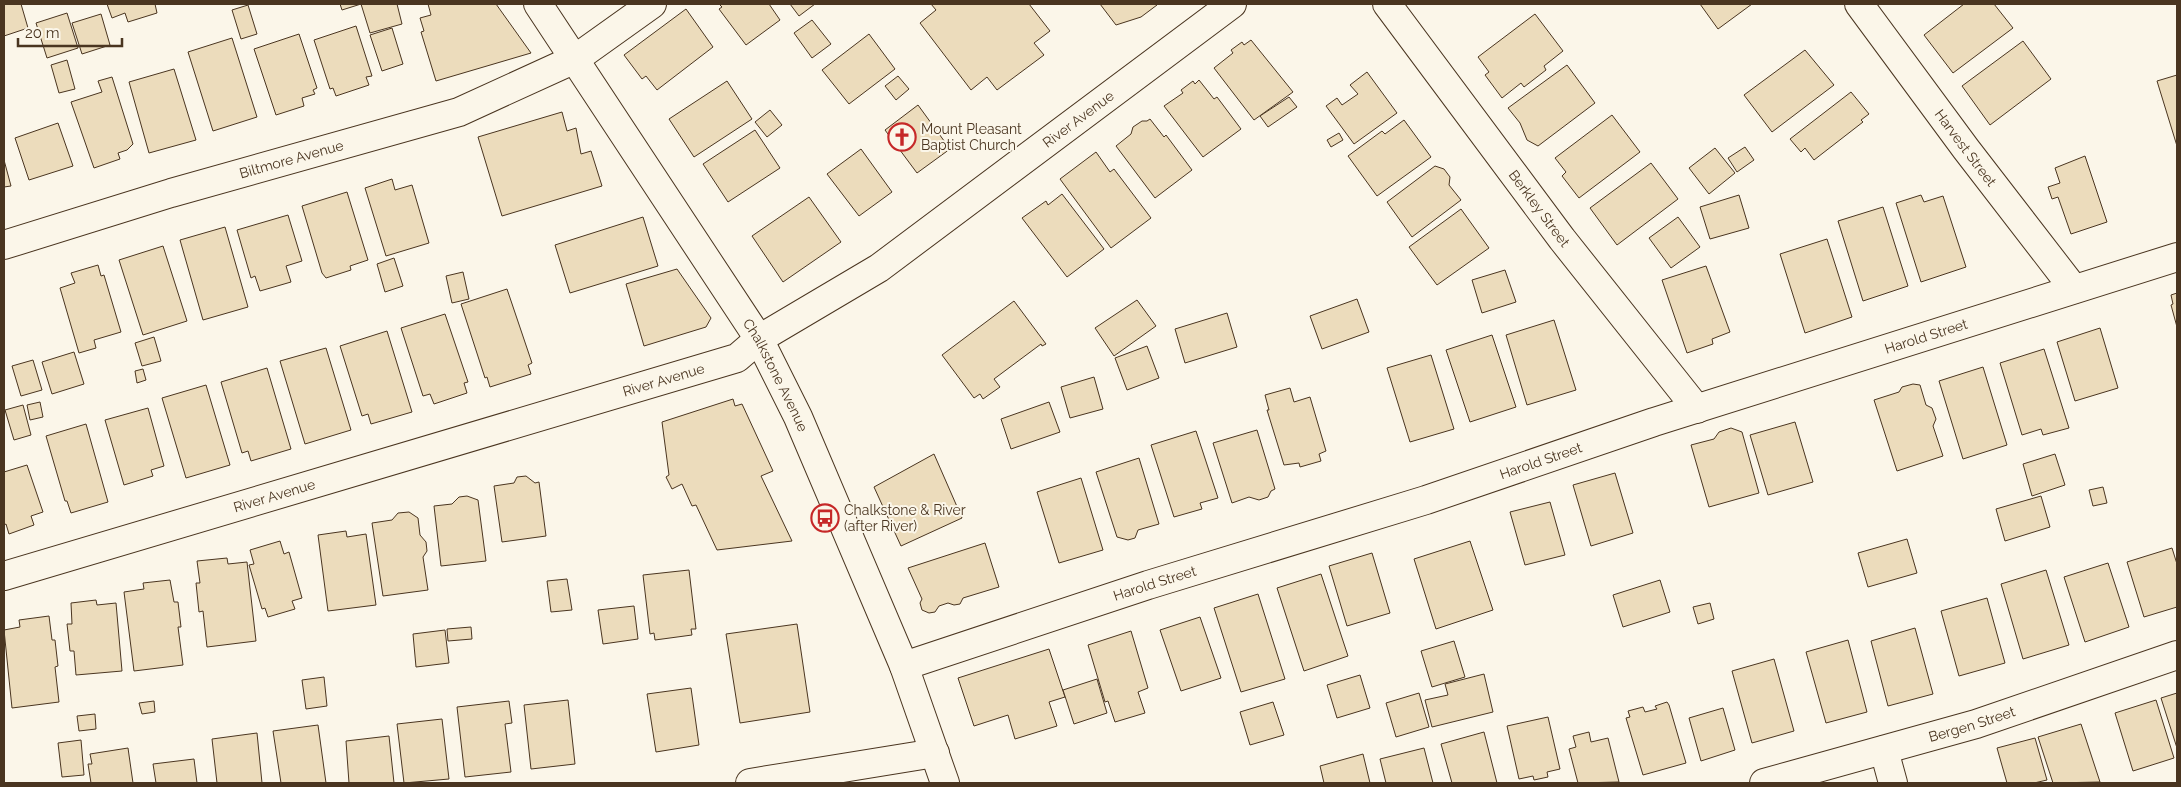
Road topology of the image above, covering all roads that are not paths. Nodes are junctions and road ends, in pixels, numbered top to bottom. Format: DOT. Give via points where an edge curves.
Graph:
graph roads {
  1 [pos="538,4"];
  2 [pos="652,4"];
  3 [pos="1232,4"];
  4 [pos="1387,4"];
  5 [pos="1858,4"];
  6 [pos="575,59"];
  7 [pos="4,246"];
  8 [pos="2177,258"];
  9 [pos="2074,290"];
  10 [pos="759,339"];
  11 [pos="1697,408"];
  12 [pos="4,576"];
  13 [pos="2177,656"];
  14 [pos="904,666"];
  15 [pos="1884,750"];
  16 [pos="935,753"];
  17 [pos="750,783"];
  18 [pos="945,783"];
  19 [pos="1764,783"];
  20 [pos="1893,783"];
  1 -- 6 [label="street, Chalkstone Avenue"];
  2 -- 6 [label="street, Biltmore Avenue"];
  3 -- 10 [label="street, River Avenue" via="879,268"];
  4 -- 11 [label="street, Berkley Street" via="1562,238"];
  5 -- 9 [label="street, Harvest Street"];
  6 -- 7 [label="street, Biltmore Avenue" via="459,112 171,192"];
  6 -- 10 [label="street, Chalkstone Avenue"];
  8 -- 9 [label="street, Harold Street"];
  9 -- 11 [label="street, Harold Street"];
  10 -- 12 [label="street, River Avenue" via="737,358"];
  10 -- 14 [label="street, Chalkstone Avenue" via="798,417"];
  11 -- 14 [label="street, Harold Street" via="1426,500 1148,585"];
  13 -- 15 [label="street, Bergen Street" via="1976,724"];
  14 -- 16 [label="street, Chalkstone Avenue"];
  15 -- 19 [label="street, Bergen Street"];
  15 -- 20 [label="street"];
  16 -- 17 [label="street"];
  16 -- 18 [label="street, Chalkstone Avenue"];
}
